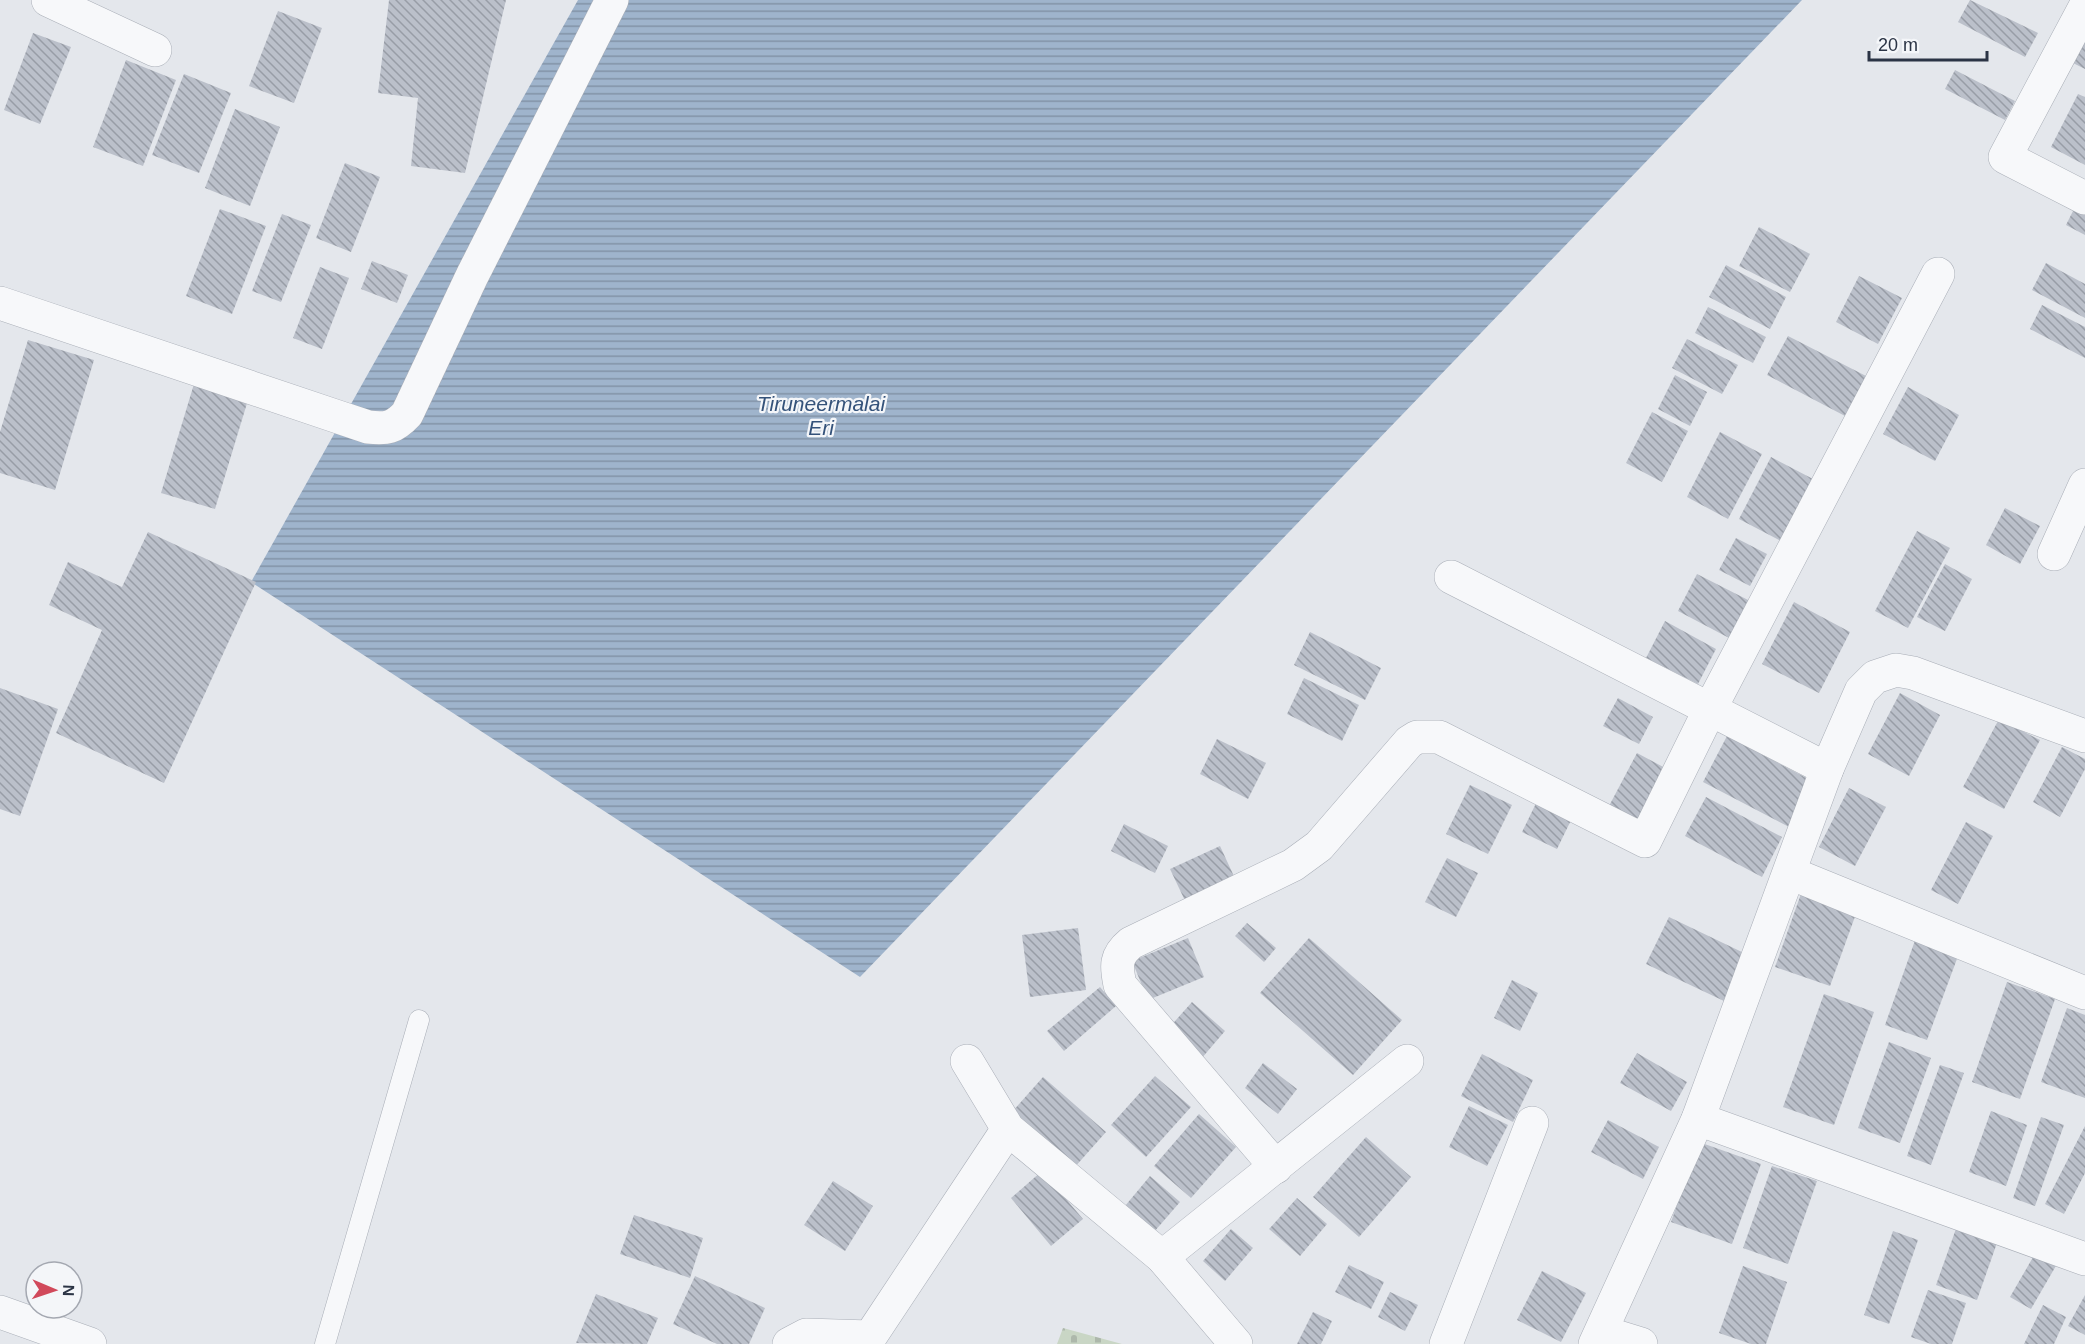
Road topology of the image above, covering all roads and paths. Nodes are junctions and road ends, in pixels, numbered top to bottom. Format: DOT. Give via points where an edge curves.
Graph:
graph roads {
  1 [pos="612,0"];
  2 [pos="51,1"];
  3 [pos="2085,7"];
  4 [pos="155,50"];
  5 [pos="2085,198"];
  6 [pos="1938,274"];
  7 [pos="0,303"];
  8 [pos="2085,485"];
  9 [pos="2054,554"];
  10 [pos="1451,577"];
  11 [pos="1711,707"];
  12 [pos="2085,736"];
  13 [pos="1827,769"];
  14 [pos="1790,873"];
  15 [pos="2085,993"];
  16 [pos="419,1020"];
  17 [pos="967,1061"];
  18 [pos="1407,1061"];
  19 [pos="1698,1119"];
  20 [pos="1532,1123"];
  21 [pos="1008,1129"];
  22 [pos="1276,1167"];
  23 [pos="1162,1257"];
  24 [pos="2085,1259"];
  25 [pos="0,1312"];
  26 [pos="1598,1338"];
  27 [pos="90,1344"];
  28 [pos="325,1344"];
  29 [pos="789,1344"];
  30 [pos="1236,1344"];
  31 [pos="1446,1344"];
  32 [pos="1641,1344"];
  1 -- 7 [label="street" via="407,414 396,426 368,427"];
  2 -- 4 [label="street"];
  3 -- 5 [label="street" via="2005,157"];
  6 -- 11 [label="street"];
  8 -- 9 [label="street"];
  10 -- 11 [label="street"];
  11 -- 13 [label="street"];
  11 -- 22 [label="street" via="1645,841 1439,737 1417,737 1319,846 1293,865 1131,943 1120,953 1116,966 1120,985"];
  12 -- 13 [label="street" via="1932,679 1896,670 1875,676 1861,691"];
  13 -- 14 [label="street"];
  14 -- 15 [label="street"];
  14 -- 19 [label="street"];
  16 -- 28 [label="lane"];
  17 -- 21 [label="street"];
  18 -- 22 [label="street"];
  19 -- 24 [label="street"];
  19 -- 26 [label="street"];
  20 -- 31 [label="street"];
  21 -- 23 [label="street"];
  21 -- 29 [label="street" via="870,1337 806,1335"];
  22 -- 23 [label="street"];
  23 -- 30 [label="street"];
  25 -- 27 [label="street"];
  26 -- 32 [label="street"];
}
